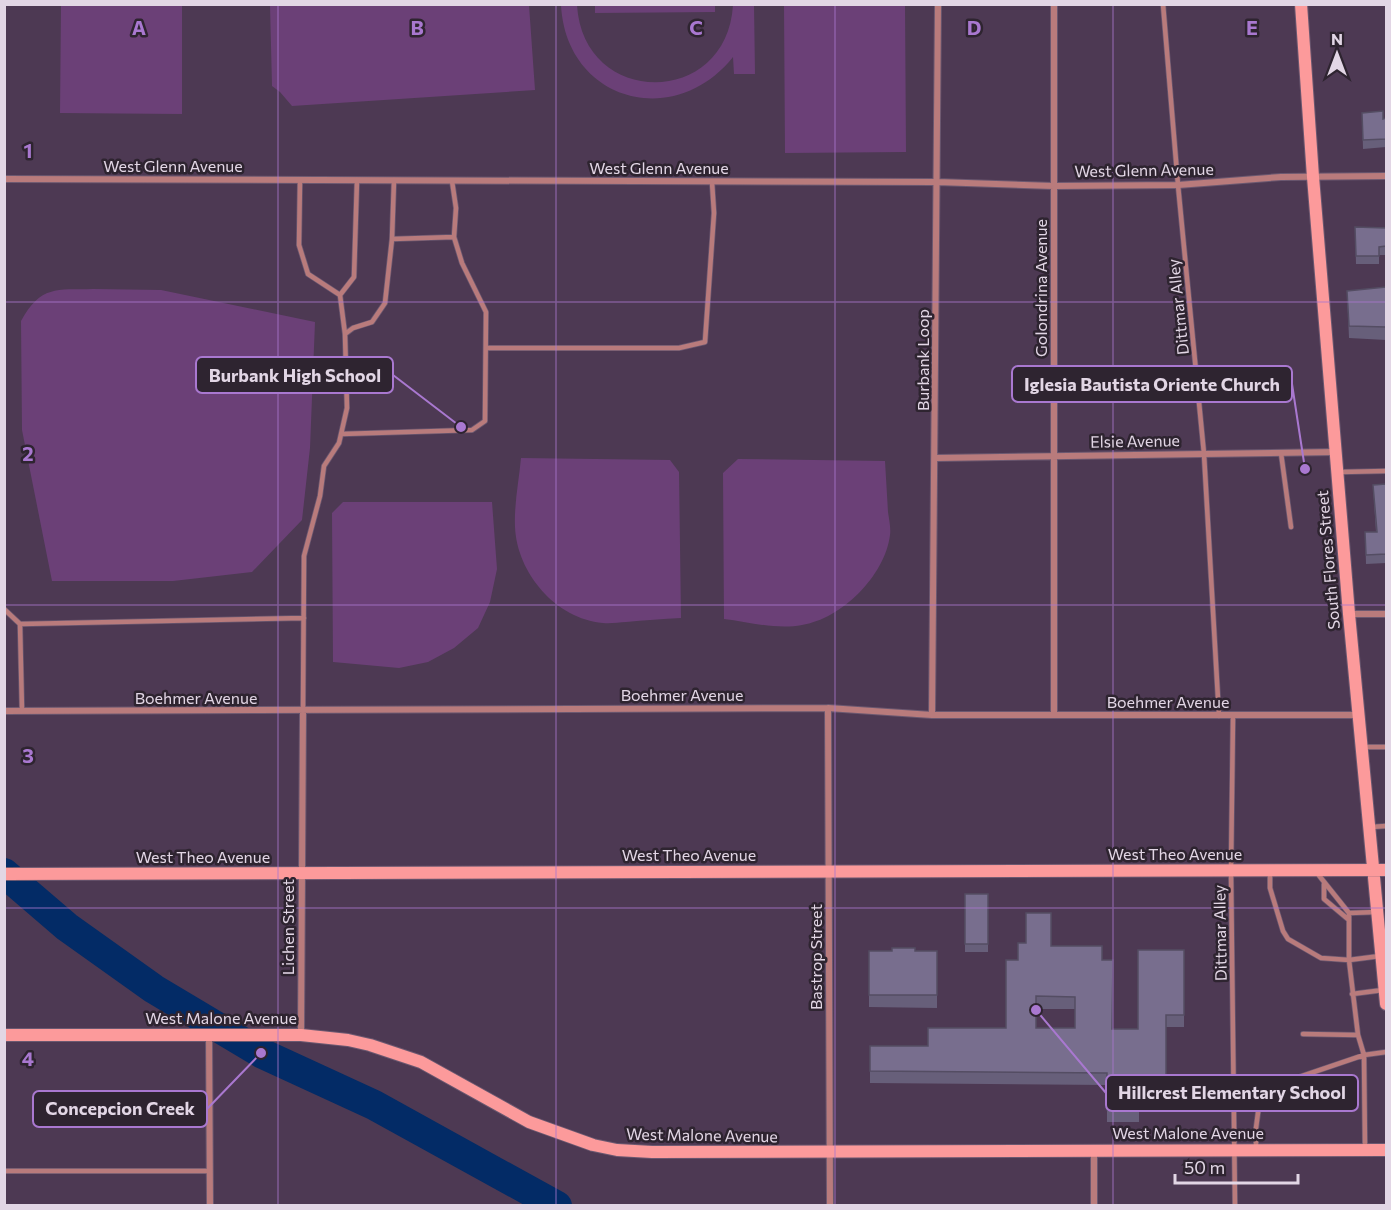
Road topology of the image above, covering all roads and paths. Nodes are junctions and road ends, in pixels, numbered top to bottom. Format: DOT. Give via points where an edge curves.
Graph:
graph roads {
  1 [pos="938,4"];
  2 [pos="1054,4"];
  3 [pos="1163,4"];
  4 [pos="1301,4"];
  5 [pos="1386,176"];
  6 [pos="1313,177"];
  7 [pos="4,179"];
  8 [pos="300,180"];
  9 [pos="357,180"];
  10 [pos="394,180"];
  11 [pos="452,181"];
  12 [pos="712,182"];
  13 [pos="937,182"];
  14 [pos="1178,185"];
  15 [pos="1054,186"];
  16 [pos="454,237"];
  17 [pos="392,239"];
  18 [pos="340,295"];
  19 [pos="345,334"];
  20 [pos="486,348"];
  21 [pos="341,434"];
  22 [pos="1335,452"];
  23 [pos="1281,453"];
  24 [pos="1204,454"];
  25 [pos="1055,456"];
  26 [pos="936,458"];
  27 [pos="1386,471"];
  28 [pos="1337,472"];
  29 [pos="1290,527"];
  30 [pos="4,609"];
  31 [pos="1349,614"];
  32 [pos="1386,614"];
  33 [pos="303,618"];
  34 [pos="20,624"];
  35 [pos="828,708"];
  36 [pos="4,711"];
  37 [pos="22,711"];
  38 [pos="303,711"];
  39 [pos="932,715"];
  40 [pos="1054,715"];
  41 [pos="1360,715"];
  42 [pos="1219,716"];
  43 [pos="1233,716"];
  44 [pos="1363,747"];
  45 [pos="1386,747"];
  46 [pos="1386,826"];
  47 [pos="1371,828"];
  48 [pos="1314,870"];
  49 [pos="1380,870"];
  50 [pos="829,871"];
  51 [pos="1231,871"];
  52 [pos="1270,871"];
  53 [pos="301,873"];
  54 [pos="4,874"];
  55 [pos="1324,882"];
  56 [pos="1378,912"];
  57 [pos="1349,913"];
  58 [pos="1349,920"];
  59 [pos="1382,956"];
  60 [pos="1349,960"];
  61 [pos="1385,990"];
  62 [pos="1353,994"];
  63 [pos="1386,1004"];
  64 [pos="209,1034"];
  65 [pos="1303,1034"];
  66 [pos="4,1035"];
  67 [pos="301,1035"];
  68 [pos="1358,1035"];
  69 [pos="1386,1052"];
  70 [pos="1364,1055"];
  71 [pos="1094,1150"];
  72 [pos="1235,1150"];
  73 [pos="1256,1150"];
  74 [pos="1365,1150"];
  75 [pos="1386,1150"];
  76 [pos="830,1152"];
  77 [pos="4,1171"];
  78 [pos="209,1171"];
  79 [pos="210,1206"];
  80 [pos="830,1206"];
  81 [pos="1094,1206"];
  82 [pos="1236,1206"];
  1 -- 13 [label="street, Burbank Loop"];
  2 -- 15 [label="street, Golondrina Avenue"];
  3 -- 14 [label="lane, Dittmar Alley"];
  4 -- 6 [label="street, South Flores Street"];
  5 -- 6 [label="street, West Glenn Avenue"];
  6 -- 14 [label="street, West Glenn Avenue"];
  6 -- 22 [label="street, South Flores Street"];
  7 -- 8 [label="street, West Glenn Avenue"];
  8 -- 9 [label="street, West Glenn Avenue"];
  8 -- 18 [label="lane" via="299,245 308,274"];
  9 -- 10 [label="street, West Glenn Avenue"];
  9 -- 18 [label="lane" via="354,277"];
  10 -- 11 [label="street, West Glenn Avenue"];
  10 -- 17 [label="lane"];
  11 -- 12 [label="street, West Glenn Avenue"];
  11 -- 16 [label="lane" via="456,208"];
  12 -- 13 [label="street, West Glenn Avenue"];
  12 -- 20 [label="lane" via="714,213 705,342 679,348"];
  13 -- 15 [label="street, West Glenn Avenue"];
  13 -- 26 [label="street, Burbank Loop"];
  14 -- 15 [label="street, West Glenn Avenue"];
  14 -- 24 [label="lane, Dittmar Alley"];
  15 -- 25 [label="street, Golondrina Avenue"];
  16 -- 17 [label="lane"];
  16 -- 20 [label="lane" via="486,312"];
  17 -- 19 [label="lane" via="386,303 372,322"];
  18 -- 19 [label="lane"];
  19 -- 21 [label="lane" via="346,408"];
  20 -- 21 [label="lane" via="485,421 472,430"];
  21 -- 33 [label="lane" via="324,466 304,556"];
  22 -- 23 [label="street, Elsie Avenue"];
  22 -- 28 [label="street, South Flores Street"];
  23 -- 24 [label="street, Elsie Avenue"];
  23 -- 29 [label="lane"];
  24 -- 25 [label="street, Elsie Avenue"];
  24 -- 42 [label="lane, Dittmar Alley"];
  25 -- 26 [label="street, Elsie Avenue"];
  25 -- 40 [label="street, Golondrina Avenue"];
  26 -- 39 [label="street, Burbank Loop"];
  27 -- 28 [label="lane"];
  28 -- 31 [label="street, South Flores Street"];
  30 -- 34 [label="lane"];
  31 -- 32 [label="street"];
  31 -- 41 [label="street, South Flores Street"];
  33 -- 34 [label="lane"];
  33 -- 38 [label="lane"];
  34 -- 37 [label="lane"];
  35 -- 38 [label="street, Boehmer Avenue"];
  35 -- 39 [label="street, Boehmer Avenue"];
  35 -- 50 [label="street, Bastrop Street"];
  36 -- 37 [label="street, Boehmer Avenue"];
  37 -- 38 [label="street, Boehmer Avenue"];
  38 -- 53 [label="street, Lichen Street"];
  39 -- 40 [label="street, Boehmer Avenue"];
  40 -- 42 [label="street, Boehmer Avenue"];
  41 -- 43 [label="street, Boehmer Avenue"];
  41 -- 44 [label="street, South Flores Street"];
  42 -- 43 [label="street, Boehmer Avenue"];
  43 -- 51 [label="lane, Dittmar Alley"];
  44 -- 45 [label="lane"];
  44 -- 47 [label="street, South Flores Street"];
  46 -- 47 [label="lane"];
  47 -- 49 [label="street, South Flores Street"];
  48 -- 49 [label="street, West Theo Avenue"];
  48 -- 52 [label="street, West Theo Avenue"];
  48 -- 55 [label="lane"];
  49 -- 56 [label="street, South Flores Street"];
  50 -- 51 [label="street, West Theo Avenue"];
  50 -- 53 [label="street, West Theo Avenue"];
  50 -- 76 [label="street, Bastrop Street"];
  51 -- 52 [label="street, West Theo Avenue"];
  51 -- 72 [label="lane, Dittmar Alley"];
  52 -- 60 [label="lane" via="1270,888 1288,939 1321,958"];
  53 -- 54 [label="street, West Theo Avenue"];
  53 -- 67 [label="street, Lichen Street"];
  55 -- 57 [label="lane"];
  55 -- 58 [label="lane" via="1324,899"];
  56 -- 57 [label="lane"];
  56 -- 59 [label="street, South Flores Street"];
  57 -- 58 [label="lane"];
  58 -- 60 [label="lane"];
  59 -- 60 [label="lane"];
  59 -- 61 [label="street, South Flores Street"];
  60 -- 62 [label="lane"];
  61 -- 62 [label="lane"];
  61 -- 63 [label="street, South Flores Street"];
  62 -- 68 [label="lane"];
  64 -- 66 [label="street, West Malone Avenue"];
  64 -- 67 [label="street, West Malone Avenue"];
  64 -- 78 [label="street"];
  65 -- 68 [label="lane"];
  67 -- 76 [label="street, West Malone Avenue" via="348,1040 420,1062 529,1122 593,1145 652,1152"];
  68 -- 70 [label="lane"];
  69 -- 70 [label="lane"];
  70 -- 73 [label="lane" via="1261,1090"];
  70 -- 74 [label="lane"];
  71 -- 72 [label="street, West Malone Avenue"];
  71 -- 76 [label="street, West Malone Avenue"];
  71 -- 81 [label="street"];
  72 -- 73 [label="street, West Malone Avenue"];
  72 -- 82 [label="lane, Dittmar Alley"];
  73 -- 74 [label="street, West Malone Avenue"];
  74 -- 75 [label="street, West Malone Avenue"];
  76 -- 80 [label="street, Bastrop Street"];
  77 -- 78 [label="lane"];
  78 -- 79 [label="street"];
}
